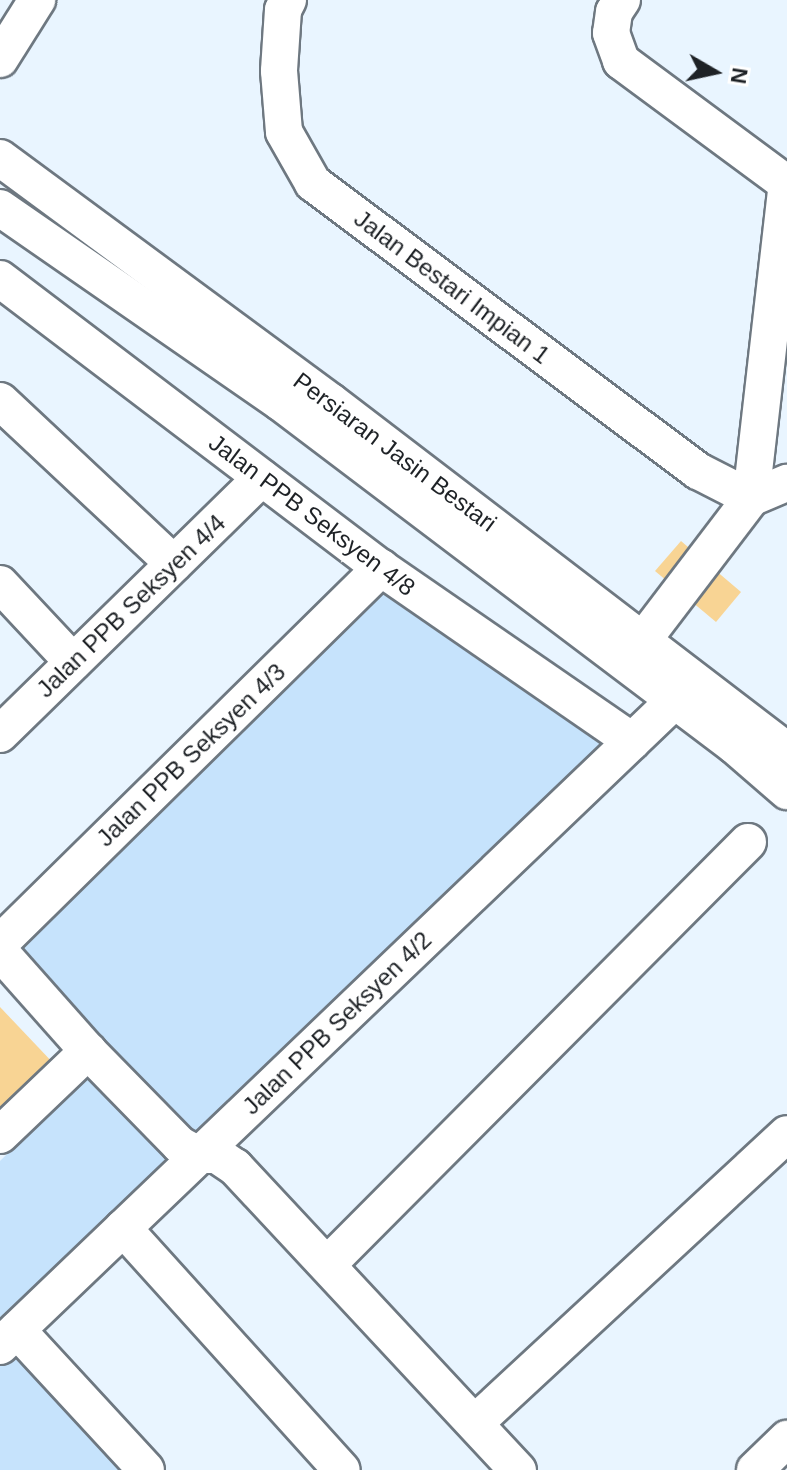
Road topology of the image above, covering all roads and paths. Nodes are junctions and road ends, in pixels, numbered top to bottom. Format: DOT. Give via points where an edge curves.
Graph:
graph roads {
  1 [pos="37,0"];
  2 [pos="288,0"];
  3 [pos="622,0"];
  4 [pos="0,59"];
  5 [pos="0,158"];
  6 [pos="787,184"];
  7 [pos="0,208"];
  8 [pos="0,279"];
  9 [pos="0,401"];
  10 [pos="261,478"];
  11 [pos="787,483"];
  12 [pos="751,498"];
  13 [pos="174,564"];
  14 [pos="381,568"];
  15 [pos="0,584"];
  16 [pos="643,640"];
  17 [pos="73,662"];
  18 [pos="674,701"];
  19 [pos="0,734"];
  20 [pos="632,741"];
  21 [pos="787,751"];
  22 [pos="787,791"];
  23 [pos="748,842"];
  24 [pos="0,943"];
  25 [pos="0,952"];
  26 [pos="88,1051"];
  27 [pos="787,1134"];
  28 [pos="0,1135"];
  29 [pos="199,1155"];
  30 [pos="123,1228"];
  31 [pos="329,1263"];
  32 [pos="8,1338"];
  33 [pos="475,1423"];
  34 [pos="787,1439"];
  35 [pos="146,1470"];
  36 [pos="342,1470"];
  37 [pos="518,1470"];
  38 [pos="755,1470"];
  1 -- 4 [label="street"];
  2 -- 12 [label="street, Jalan Bestari Impian 1" via="279,71 284,132 313,183 698,471"];
  3 -- 6 [label="street" via="611,33 621,61"];
  5 -- 16 [label="street, Persiaran Jasin Bestari"];
  6 -- 12 [label="street"];
  7 -- 18 [label="street, Persiaran Jasin Bestari" via="280,402"];
  8 -- 10 [label="street, Jalan PPB Seksyen 4/8"];
  9 -- 13 [label="street"];
  10 -- 13 [label="street, Jalan PPB Seksyen 4/4"];
  10 -- 14 [label="street, Jalan PPB Seksyen 4/8"];
  11 -- 12 [label="street"];
  12 -- 16 [label="street"];
  13 -- 17 [label="street, Jalan PPB Seksyen 4/4"];
  14 -- 20 [label="street, Jalan PPB Seksyen 4/8"];
  14 -- 24 [label="street, Jalan PPB Seksyen 4/3"];
  15 -- 17 [label="street"];
  16 -- 21 [label="street, Persiaran Jasin Bestari"];
  17 -- 19 [label="street, Jalan PPB Seksyen 4/4"];
  18 -- 20 [label="street, Jalan PPB Seksyen 4/2"];
  18 -- 22 [label="street, Persiaran Jasin Bestari"];
  20 -- 29 [label="street, Jalan PPB Seksyen 4/2"];
  23 -- 31 [label="street"];
  25 -- 26 [label="street"];
  26 -- 28 [label="street"];
  26 -- 29 [label="street" via="166,1131"];
  27 -- 33 [label="street"];
  29 -- 30 [label="street, Jalan PPB Seksyen 4/2"];
  29 -- 31 [label="street" via="217,1155 235,1167"];
  30 -- 32 [label="street, Jalan PPB Seksyen 4/2"];
  30 -- 36 [label="street"];
  31 -- 33 [label="street"];
  32 -- 35 [label="street"];
  33 -- 37 [label="street"];
  34 -- 38 [label="street"];
}
